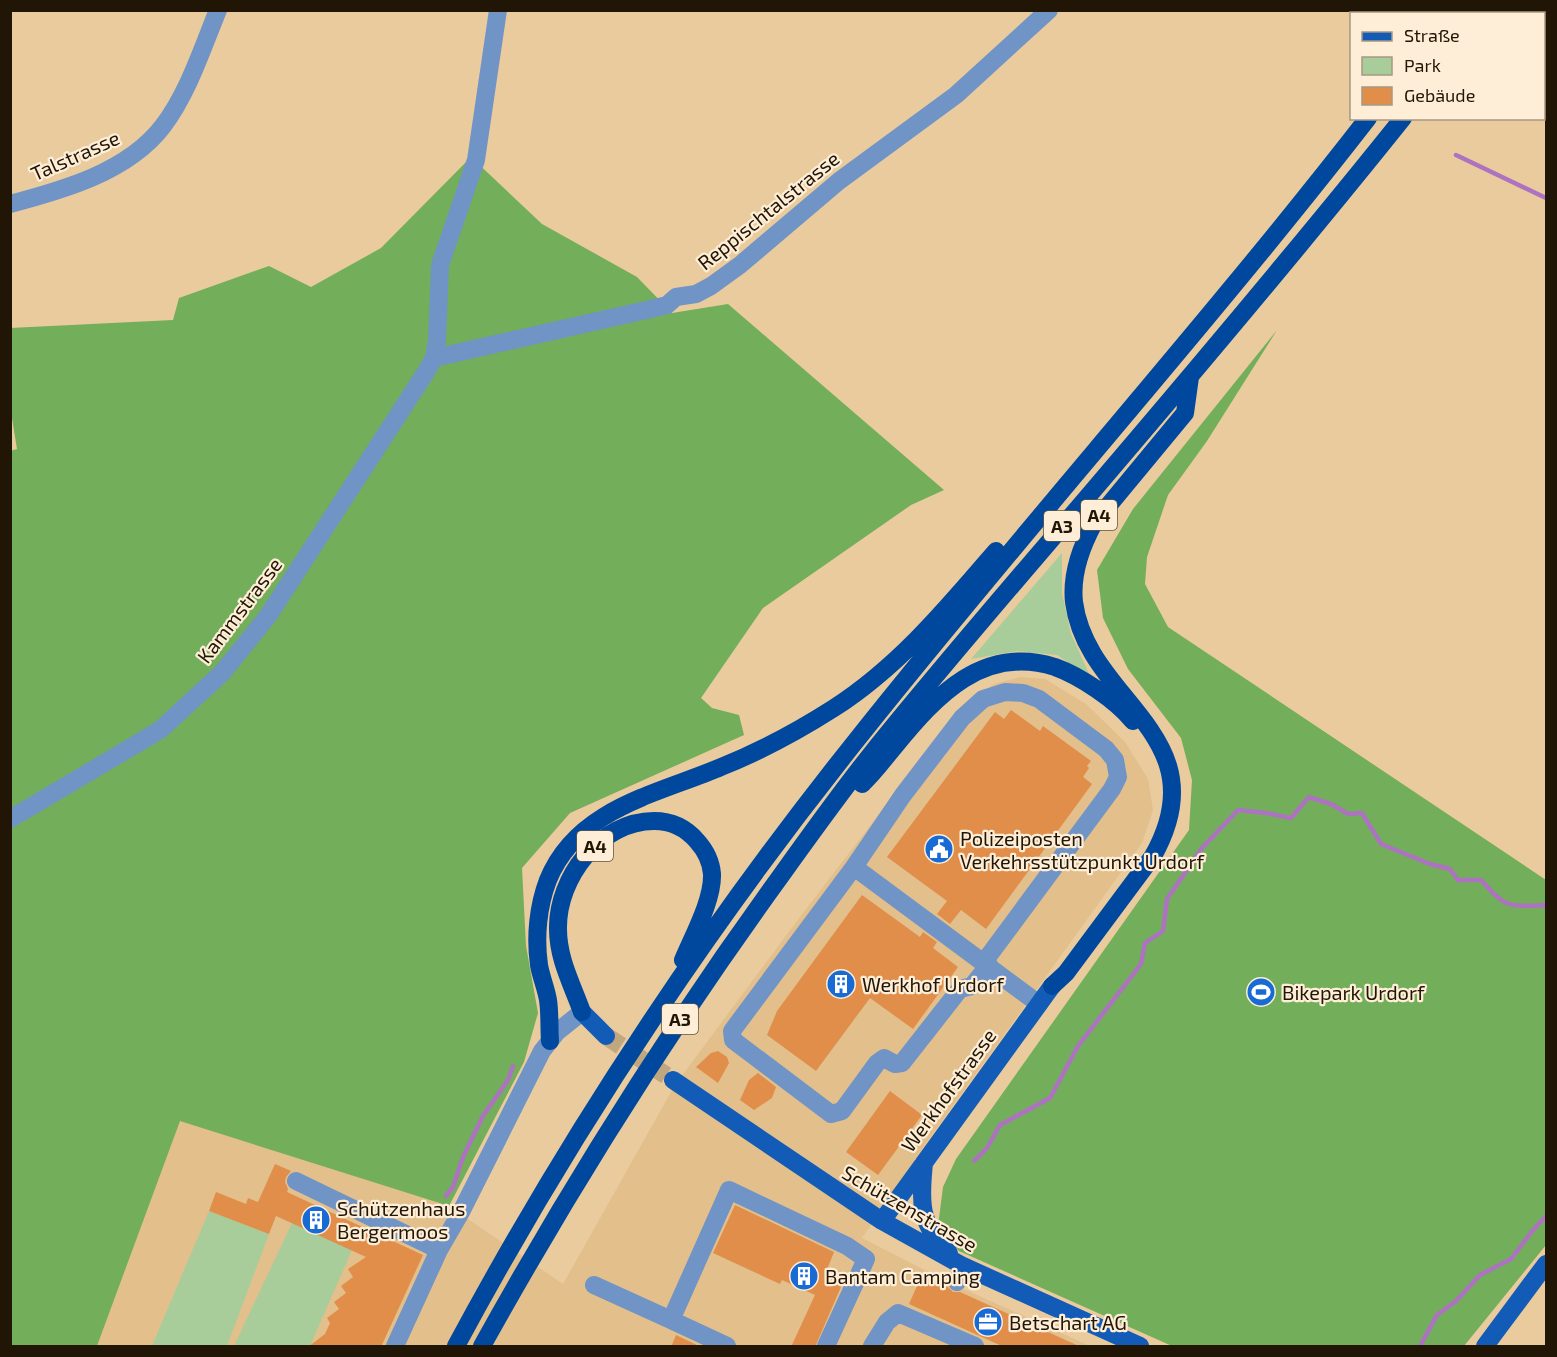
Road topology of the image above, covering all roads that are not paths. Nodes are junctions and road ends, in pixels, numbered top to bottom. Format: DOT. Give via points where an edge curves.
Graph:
graph roads {
  1 [pos="218,10"];
  2 [pos="498,10"];
  3 [pos="1049,10"];
  4 [pos="1366,120"];
  5 [pos="1401,120"];
  6 [pos="10,204"];
  7 [pos="434,358"];
  8 [pos="1190,377"];
  9 [pos="1035,524"];
  10 [pos="10,819"];
  11 [pos="819,822"];
  12 [pos="854,867"];
  13 [pos="539,942"];
  14 [pos="987,964"];
  15 [pos="1052,987"];
  16 [pos="669,996"];
  17 [pos="1039,1004"];
  18 [pos="582,1012"];
  19 [pos="606,1035"];
  20 [pos="550,1041"];
  21 [pos="673,1080"];
  22 [pos="924,1162"];
  23 [pos="296,1181"];
  24 [pos="882,1221"];
  25 [pos="439,1250"];
  26 [pos="1546,1264"];
  27 [pos="960,1274"];
  28 [pos="594,1285"];
  29 [pos="671,1320"];
  30 [pos="1132,1344"];
  31 [pos="969,1345"];
  32 [pos="395,1347"];
  33 [pos="456,1347"];
  34 [pos="482,1347"];
  35 [pos="727,1347"];
  36 [pos="826,1347"];
  37 [pos="872,1347"];
  38 [pos="1485,1347"];
  1 -- 6 [label="street, Talstrasse" via="178,101 148,143 101,173"];
  2 -- 7 [label="street" via="476,160 440,265"];
  3 -- 7 [label="street, Reppischtalstrasse" via="956,95 839,181 711,286 642,312"];
  4 -- 9 [label="highway, A3" via="1238,282"];
  5 -- 8 [label="highway, A3"];
  7 -- 10 [label="street, Kammstrasse" via="268,616 222,674 160,730"];
  8 -- 11 [label="highway, A3" via="942,668"];
  8 -- 15 [label="highway, A4" via="1185,413 1105,507 1085,540 1074,600 1086,642 1151,729 1162,750 1170,773 1170,819 1153,856"];
  9 -- 13 [label="highway, A4" via="998,549 902,653 835,707 753,753 624,805 587,829 558,860 549,878 539,912"];
  9 -- 16 [label="highway, A3" via="857,739 728,910"];
  11 -- 15 [label="highway" via="866,780 926,711 967,675 1007,662 1025,662 1066,671 1092,687 1129,717 1154,755 1160,775 1159,815 1145,854 1059,969"];
  11 -- 34 [label="highway, A3" via="700,989 627,1101"];
  12 -- 14 [label="street"];
  12 -- 14 [label="street" via="732,1031 733,1040 831,1114 842,1111 877,1063 885,1058 902,1063 960,989 972,986"];
  12 -- 14 [label="street" via="962,718 983,699 1005,692 1039,699 1106,749 1115,760 1118,777"];
  13 -- 18 [label="highway, A4" via="560,993"];
  13 -- 20 [label="highway, A4"];
  14 -- 17 [label="street"];
  15 -- 17 [label="main road, Werkhofstrasse"];
  16 -- 18 [label="highway, A4" via="707,902 712,876 704,849 693,836 680,826 645,821 627,825 593,848 567,883 559,906 559,949"];
  16 -- 33 [label="highway, A3" via="549,1185"];
  17 -- 22 [label="main road, Werkhofstrasse"];
  18 -- 19 [label="main road"];
  18 -- 20 [label="street"];
  20 -- 25 [label="street"];
  21 -- 24 [label="main road, Schützenstrasse"];
  22 -- 24 [label="main road, Werkhofstrasse"];
  22 -- 27 [label="main road" via="920,1196 927,1226"];
  23 -- 25 [label="street"];
  24 -- 27 [label="main road, Schützenstrasse"];
  25 -- 32 [label="street"];
  26 -- 38 [label="main road"];
  27 -- 30 [label="main road, Schützenstrasse"];
  28 -- 29 [label="street"];
  29 -- 35 [label="street"];
  29 -- 36 [label="street" via="729,1190 847,1246 866,1259"];
  31 -- 37 [label="street" via="898,1313 887,1322"];
}
